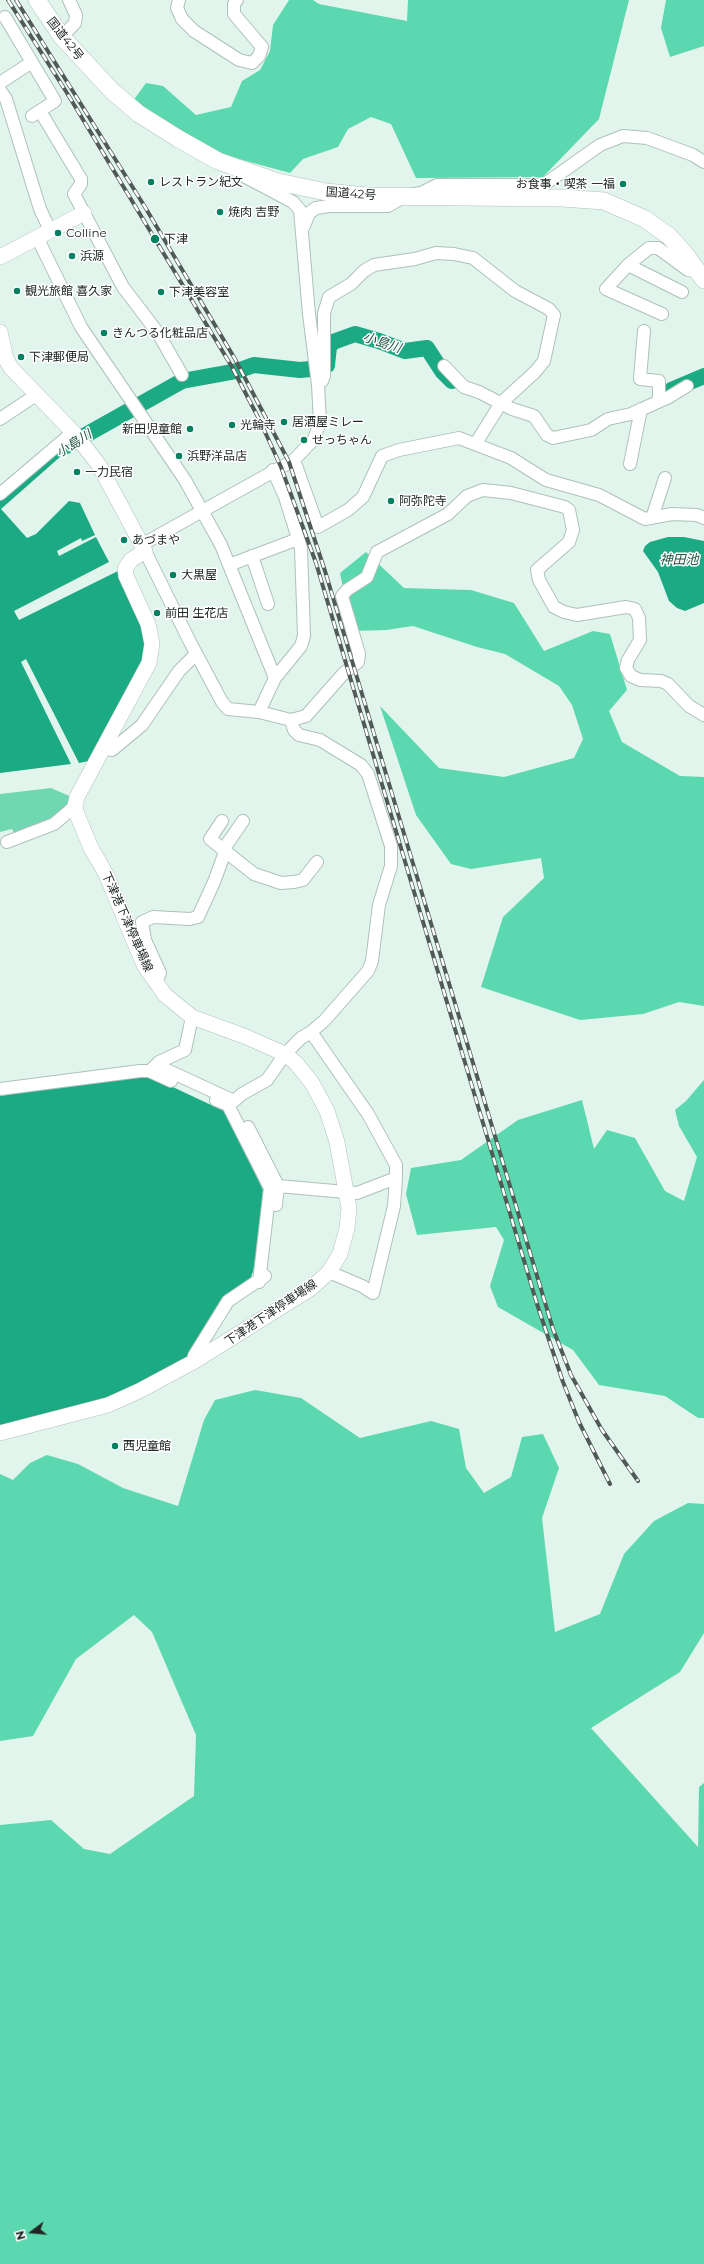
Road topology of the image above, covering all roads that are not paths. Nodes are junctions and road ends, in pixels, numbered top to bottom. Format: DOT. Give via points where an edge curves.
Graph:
graph roads {
  1 [pos="37,0"];
  2 [pos="69,0"];
  3 [pos="179,0"];
  4 [pos="237,0"];
  5 [pos="5,17"];
  6 [pos="62,37"];
  7 [pos="32,62"];
  8 [pos="0,83"];
  9 [pos="0,90"];
  10 [pos="218,161"];
  11 [pos="704,162"];
  12 [pos="405,196"];
  13 [pos="84,213"];
  14 [pos="302,231"];
  15 [pos="44,234"];
  16 [pos="0,257"];
  17 [pos="628,265"];
  18 [pos="701,276"];
  19 [pos="682,292"];
  20 [pos="662,314"];
  21 [pos="644,331"];
  22 [pos="0,332"];
  23 [pos="444,366"];
  24 [pos="182,375"];
  25 [pos="318,385"];
  26 [pos="687,386"];
  27 [pos="36,395"];
  28 [pos="658,401"];
  29 [pos="501,403"];
  30 [pos="641,409"];
  31 [pos="0,419"];
  32 [pos="76,435"];
  33 [pos="476,443"];
  34 [pos="294,460"];
  35 [pos="630,464"];
  36 [pos="273,470"];
  37 [pos="665,478"];
  38 [pos="0,494"];
  39 [pos="201,511"];
  40 [pos="652,518"];
  41 [pos="704,518"];
  42 [pos="298,539"];
  43 [pos="144,548"];
  44 [pos="252,556"];
  45 [pos="229,565"];
  46 [pos="268,604"];
  47 [pos="196,654"];
  48 [pos="275,678"];
  49 [pos="259,712"];
  50 [pos="704,715"];
  51 [pos="291,720"];
  52 [pos="104,748"];
  53 [pos="75,806"];
  54 [pos="222,821"];
  55 [pos="243,821"];
  56 [pos="7,842"];
  57 [pos="224,851"];
  58 [pos="317,862"];
  59 [pos="155,983"];
  60 [pos="192,1017"];
  61 [pos="311,1032"];
  62 [pos="285,1054"];
  63 [pos="153,1068"];
  64 [pos="0,1089"];
  65 [pos="234,1101"];
  66 [pos="396,1178"];
  67 [pos="278,1186"];
  68 [pos="347,1192"];
  69 [pos="330,1272"];
  70 [pos="259,1282"];
  71 [pos="195,1362"];
  72 [pos="0,1433"];
  1 -- 6 [label="highway, 国道42号"];
  2 -- 6 [label="street" via="76,15 75,23"];
  3 -- 4 [label="street" via="176,8 182,20 194,31 239,60 252,63 259,56 262,47 234,14 234,4"];
  5 -- 7 [label="street"];
  6 -- 10 [label="highway, 国道42号" via="112,91 139,114"];
  7 -- 8 [label="street"];
  7 -- 13 [label="street" via="55,101 36,113 81,179 81,184 74,194"];
  9 -- 15 [label="street" via="6,99 40,209"];
  10 -- 12 [label="highway, 国道42号" via="264,178 309,190"];
  10 -- 14 [label="street" via="249,181 293,202 302,215"];
  11 -- 12 [label="street" via="694,155 647,138 623,136 600,145 545,184 437,185 421,193"];
  12 -- 14 [label="street" via="388,206 316,208 306,219"];
  12 -- 18 [label="highway, 国道42号" via="604,201 645,219 663,232 677,244"];
  13 -- 15 [label="main road"];
  13 -- 24 [label="street" via="124,287 151,323"];
  14 -- 25 [label="street"];
  15 -- 16 [label="main road"];
  15 -- 39 [label="street" via="82,327 185,480"];
  17 -- 18 [label="street" via="649,248 654,248 660,249 688,270"];
  17 -- 19 [label="street"];
  17 -- 20 [label="street" via="606,289"];
  21 -- 28 [label="street" via="640,379 659,381"];
  22 -- 27 [label="main road" via="8,364"];
  23 -- 29 [label="street" via="464,387"];
  25 -- 29 [label="street" via="324,376 324,313 329,297 351,284 374,265 436,254 454,254 478,261 515,291 554,315 544,361"];
  25 -- 34 [label="street" via="318,432 309,446"];
  26 -- 28 [label="street"];
  27 -- 31 [label="street"];
  27 -- 32 [label="main road"];
  28 -- 30 [label="street"];
  29 -- 30 [label="street" via="534,416 553,438 591,430 608,419 625,416"];
  29 -- 33 [label="street"];
  30 -- 35 [label="street"];
  32 -- 38 [label="street"];
  32 -- 43 [label="main road" via="105,474"];
  33 -- 34 [label="street" via="455,438 382,456 364,497 348,510 318,527"];
  33 -- 40 [label="street" via="510,458 546,480 594,493 641,518"];
  34 -- 36 [label="street"];
  36 -- 39 [label="street"];
  36 -- 42 [label="street"];
  37 -- 40 [label="street"];
  39 -- 43 [label="street"];
  39 -- 45 [label="street"];
  40 -- 41 [label="street" via="672,514"];
  42 -- 44 [label="street"];
  42 -- 48 [label="street" via="301,548 304,636 301,646"];
  43 -- 47 [label="street"];
  43 -- 52 [label="main road" via="125,570 148,624 152,644 149,663"];
  44 -- 45 [label="street"];
  44 -- 46 [label="street"];
  45 -- 48 [label="street"];
  47 -- 49 [label="street" via="228,709"];
  47 -- 52 [label="street" via="179,671 142,725 112,750"];
  48 -- 49 [label="street"];
  49 -- 51 [label="street"];
  50 -- 51 [label="street" via="689,706 668,684 640,680 631,676 626,668 640,640 639,618 635,609 626,607 577,615 554,607 539,580 537,570 570,542 573,530 569,510 511,493 483,490 467,496 448,514 377,552 367,577 342,596 359,654 358,662 344,673 306,716"];
  51 -- 61 [label="street" via="294,730 299,735 320,740 361,765 368,774 390,846 390,866 379,905 372,961 368,971"];
  52 -- 53 [label="main road"];
  53 -- 56 [label="street" via="54,824"];
  53 -- 59 [label="main road, 下津港下津停車場線" via="91,848 106,874 144,965"];
  54 -- 57 [label="street" via="210,837"];
  55 -- 57 [label="street"];
  57 -- 58 [label="street" via="249,871 281,883 303,880"];
  57 -- 59 [label="street" via="214,882 198,917 152,917 142,922 145,940 160,973"];
  59 -- 60 [label="main road, 下津港下津停車場線" via="165,995"];
  60 -- 62 [label="main road, 下津港下津停車場線"];
  60 -- 63 [label="street" via="185,1050"];
  61 -- 62 [label="street"];
  61 -- 66 [label="street" via="368,1114 396,1165"];
  62 -- 65 [label="street" via="267,1080"];
  62 -- 68 [label="main road, 下津港下津停車場線" via="312,1083 327,1112 337,1142"];
  63 -- 64 [label="street"];
  63 -- 65 [label="street"];
  63 -- 70 [label="street" via="228,1105 270,1188"];
  65 -- 67 [label="street"];
  66 -- 68 [label="street" via="357,1193"];
  66 -- 69 [label="street" via="394,1206 373,1293"];
  67 -- 68 [label="street"];
  67 -- 70 [label="street" via="267,1272 264,1279"];
  68 -- 69 [label="main road, 下津港下津停車場線" via="347,1228 340,1254"];
  69 -- 71 [label="main road, 下津港下津停車場線" via="310,1289"];
  70 -- 71 [label="street" via="228,1301 194,1356"];
  71 -- 72 [label="main road, 下津港下津停車場線" via="108,1405"];
}
